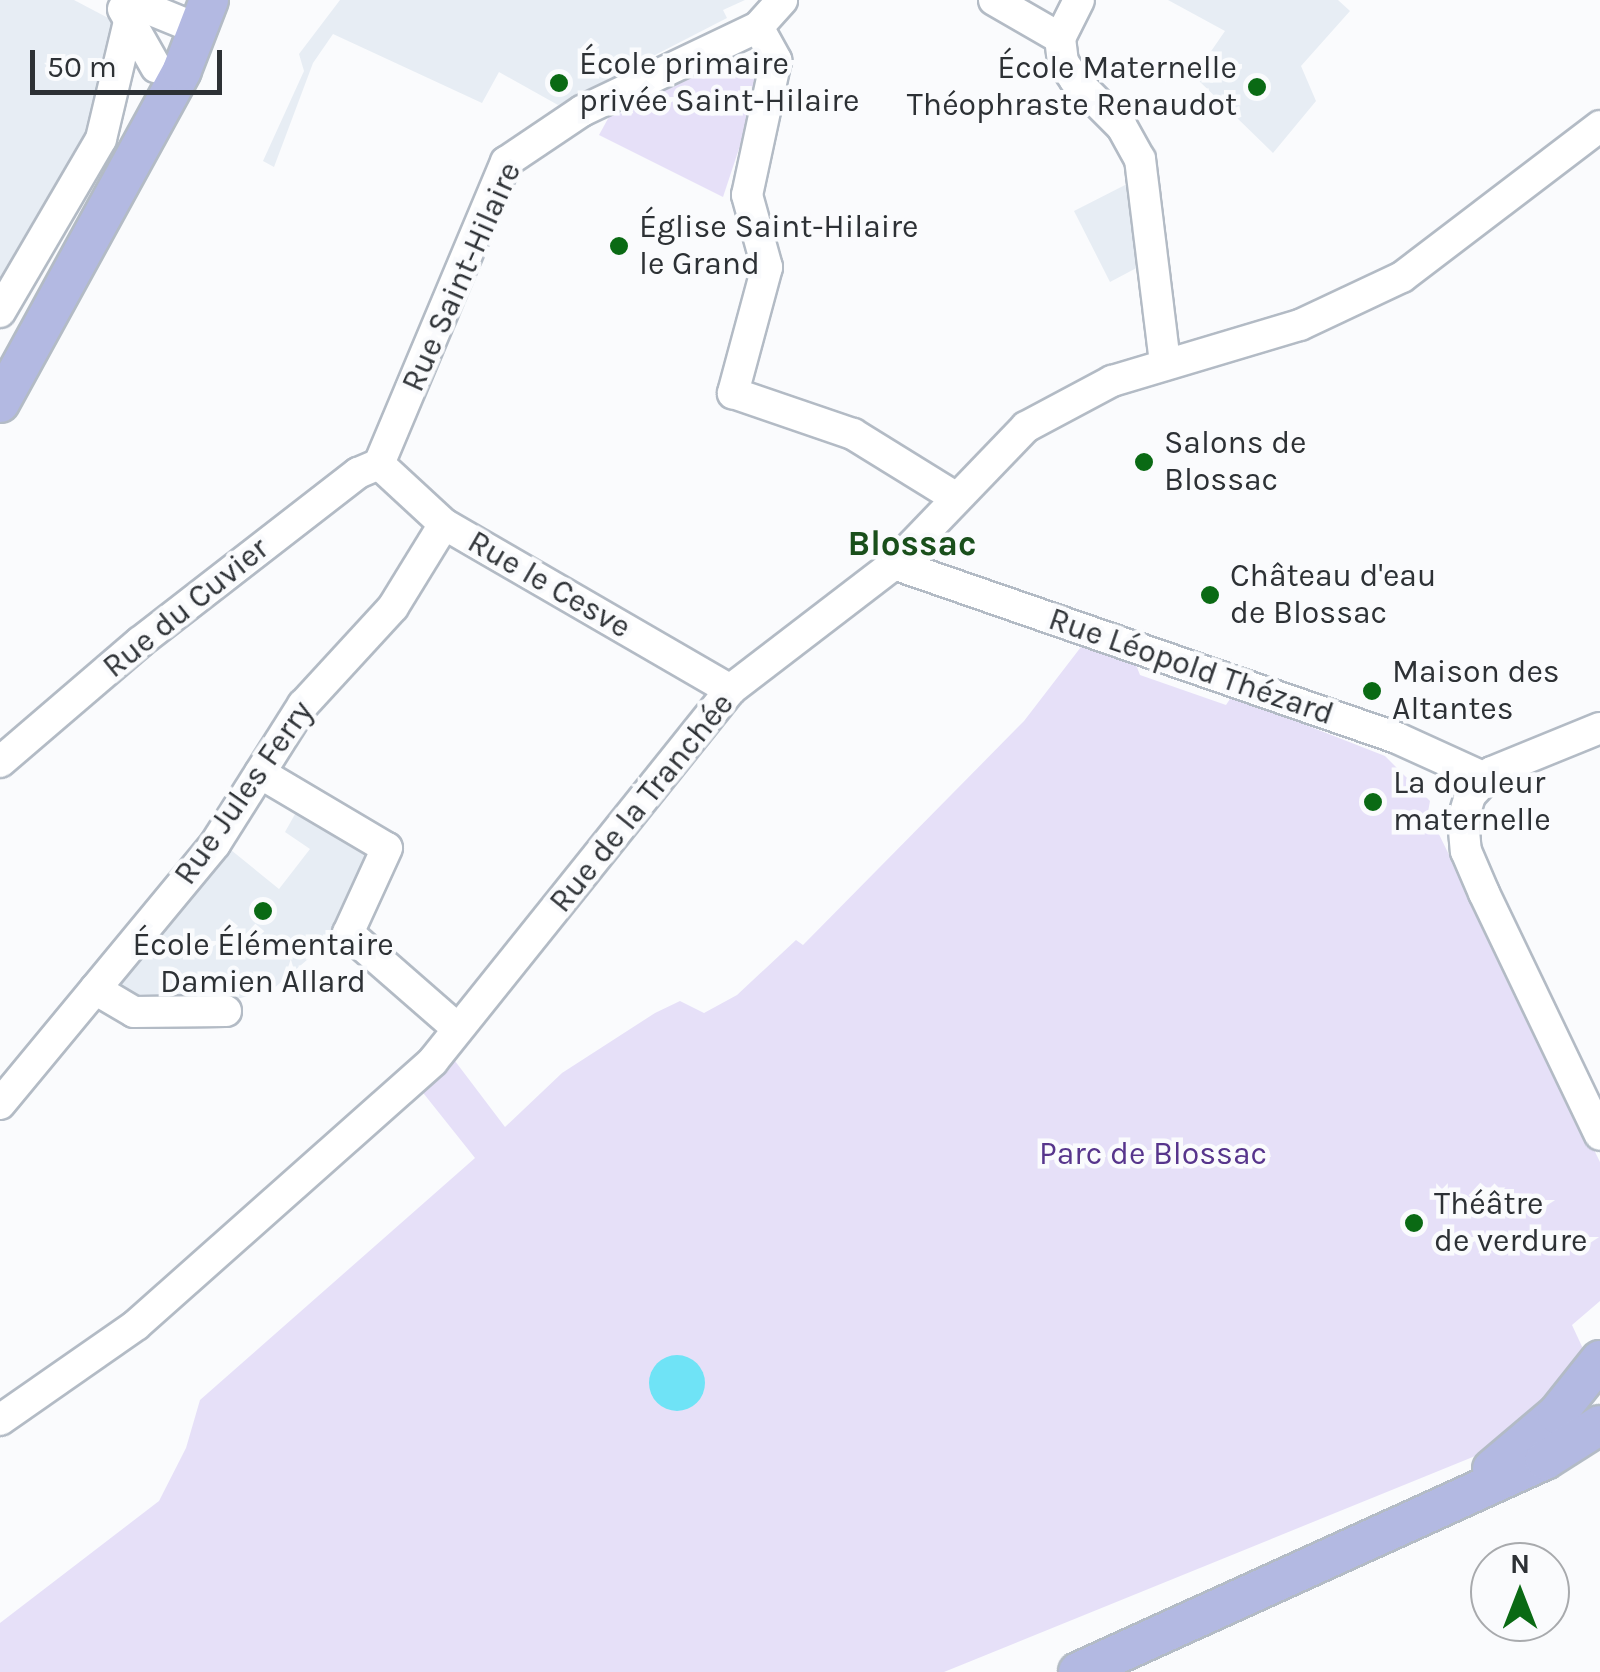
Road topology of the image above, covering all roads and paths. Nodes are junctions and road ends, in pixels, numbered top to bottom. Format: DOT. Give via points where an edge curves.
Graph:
graph roads {
  1 [pos="782,0"];
  2 [pos="994,0"];
  3 [pos="1079,0"];
  4 [pos="163,8"];
  5 [pos="758,27"];
  6 [pos="1060,38"];
  7 [pos="1600,126"];
  8 [pos="124,180"];
  9 [pos="0,312"];
  10 [pos="1165,363"];
  11 [pos="0,403"];
  12 [pos="379,464"];
  13 [pos="955,497"];
  14 [pos="444,524"];
  15 [pos="894,564"];
  16 [pos="730,690"];
  17 [pos="1600,728"];
  18 [pos="0,762"];
  19 [pos="260,773"];
  20 [pos="1485,778"];
  21 [pos="95,989"];
  22 [pos="226,1011"];
  23 [pos="457,1028"];
  24 [pos="0,1104"];
  25 [pos="1600,1135"];
  26 [pos="1600,1360"];
  27 [pos="0,1420"];
  28 [pos="1600,1425"];
  29 [pos="1427,1511"];
  30 [pos="1078,1672"];
  1 -- 5 [label="street, Rue Saint-Hilaire"];
  2 -- 6 [label="street"];
  3 -- 6 [label="street"];
  4 -- 8 [label="main road"];
  4 -- 8 [label="main road" via="156,67"];
  4 -- 9 [label="street" via="110,65 108,120 94,155"];
  5 -- 12 [label="street, Rue Saint-Hilaire" via="516,150"];
  5 -- 13 [label="street" via="776,60 747,195 767,267 733,394 853,434"];
  6 -- 10 [label="street" via="1074,80 1134,142"];
  7 -- 10 [label="street, Rue de la Tranchée" via="1402,277 1300,325"];
  8 -- 11 [label="main road"];
  10 -- 13 [label="street, Rue de la Tranchée" via="1112,381 1026,427"];
  12 -- 14 [label="street, Rue le Cesve"];
  12 -- 18 [label="street, Rue du Cuvier" via="358,472 154,631"];
  13 -- 15 [label="street, Rue de la Tranchée"];
  14 -- 16 [label="street, Rue le Cesve"];
  14 -- 19 [label="street, Rue Jules Ferry" via="403,592 303,705"];
  15 -- 16 [label="street, Rue de la Tranchée"];
  15 -- 20 [label="street, Rue Léopold Thézard" via="1397,738"];
  16 -- 23 [label="street, Rue de la Tranchée"];
  17 -- 20 [label="street"];
  19 -- 21 [label="street, Rue Jules Ferry" via="215,844"];
  19 -- 23 [label="street" via="387,848 348,934"];
  20 -- 25 [label="street" via="1464,812 1466,852"];
  21 -- 22 [label="street" via="134,1012"];
  21 -- 24 [label="street, Rue Jules Ferry"];
  23 -- 27 [label="street, Rue de la Tranchée" via="430,1064 136,1325"];
  26 -- 29 [label="main road" via="1528,1439"];
  28 -- 29 [label="main road" via="1545,1460"];
  29 -- 30 [label="main road"];
}
